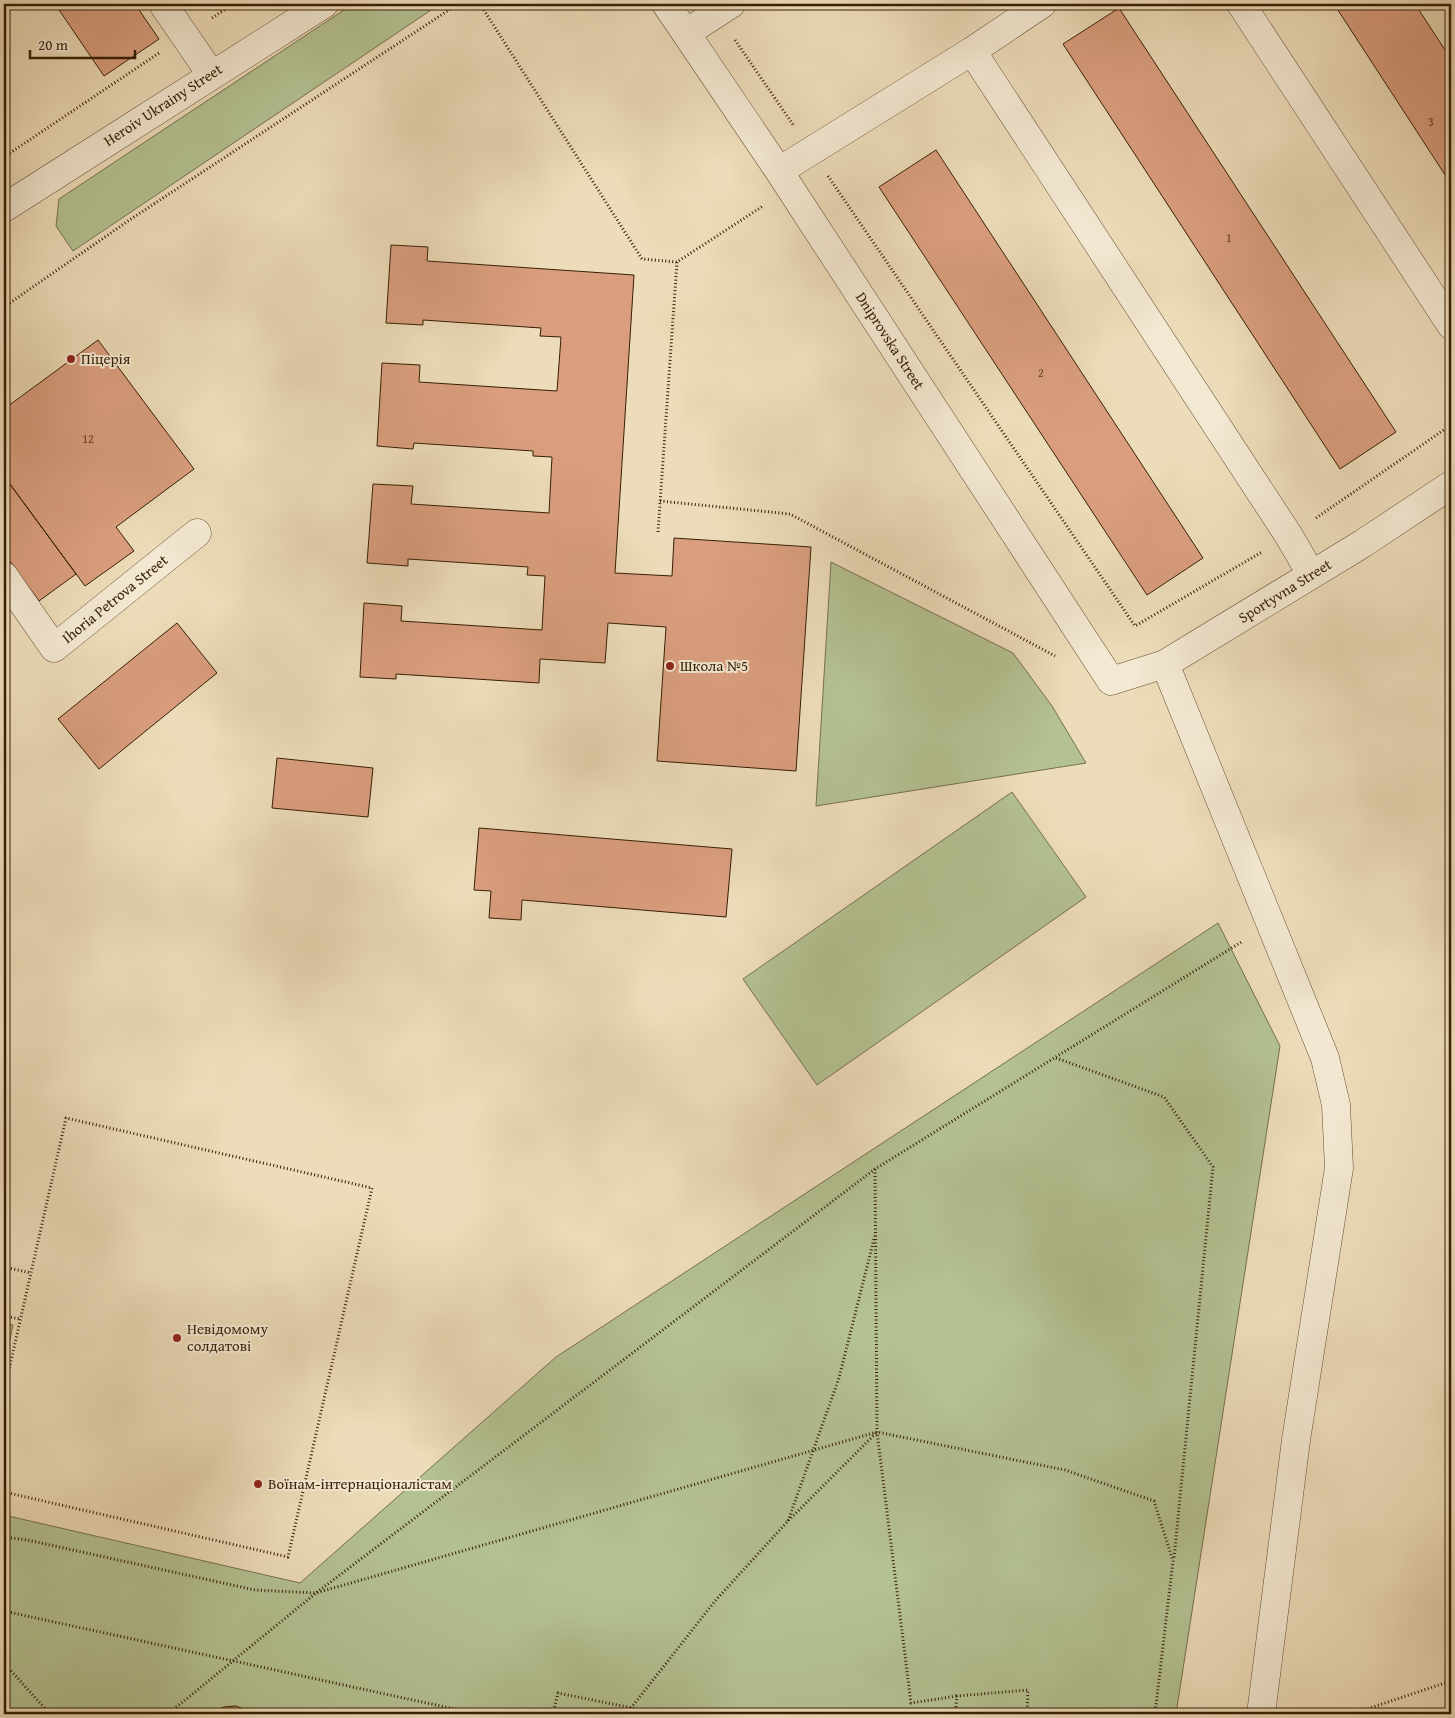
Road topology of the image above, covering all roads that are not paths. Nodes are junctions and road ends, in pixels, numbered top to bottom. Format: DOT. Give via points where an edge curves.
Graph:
graph roads {
  1 [pos="163,4"];
  2 [pos="324,4"];
  3 [pos="666,4"];
  4 [pos="1042,4"];
  5 [pos="1241,4"];
  6 [pos="724,8"];
  7 [pos="686,33"];
  8 [pos="972,51"];
  9 [pos="211,74"];
  10 [pos="779,171"];
  11 [pos="4,208"];
  12 [pos="1451,325"];
  13 [pos="1451,485"];
  14 [pos="197,533"];
  15 [pos="1310,574"];
  16 [pos="4,576"];
  17 [pos="1165,664"];
  18 [pos="1111,681"];
  19 [pos="1261,1714"];
  1 -- 9 [label="street"];
  2 -- 9 [label="street, Heroiv Ukrainy Street"];
  3 -- 7 [label="street, Dniprovska Street"];
  4 -- 8 [label="street"];
  5 -- 12 [label="street"];
  6 -- 7 [label="street"];
  7 -- 10 [label="street, Dniprovska Street"];
  8 -- 10 [label="street"];
  8 -- 15 [label="street" via="1289,536"];
  9 -- 11 [label="street, Heroiv Ukrainy Street"];
  10 -- 18 [label="street, Dniprovska Street"];
  13 -- 15 [label="street, Sportyvna Street"];
  14 -- 16 [label="street, Ihoria Petrova Street" via="54,648"];
  15 -- 17 [label="street, Sportyvna Street"];
  17 -- 18 [label="street, Sportyvna Street"];
  17 -- 19 [label="street" via="1325,1058 1336,1105 1339,1168 1296,1440"];
}
